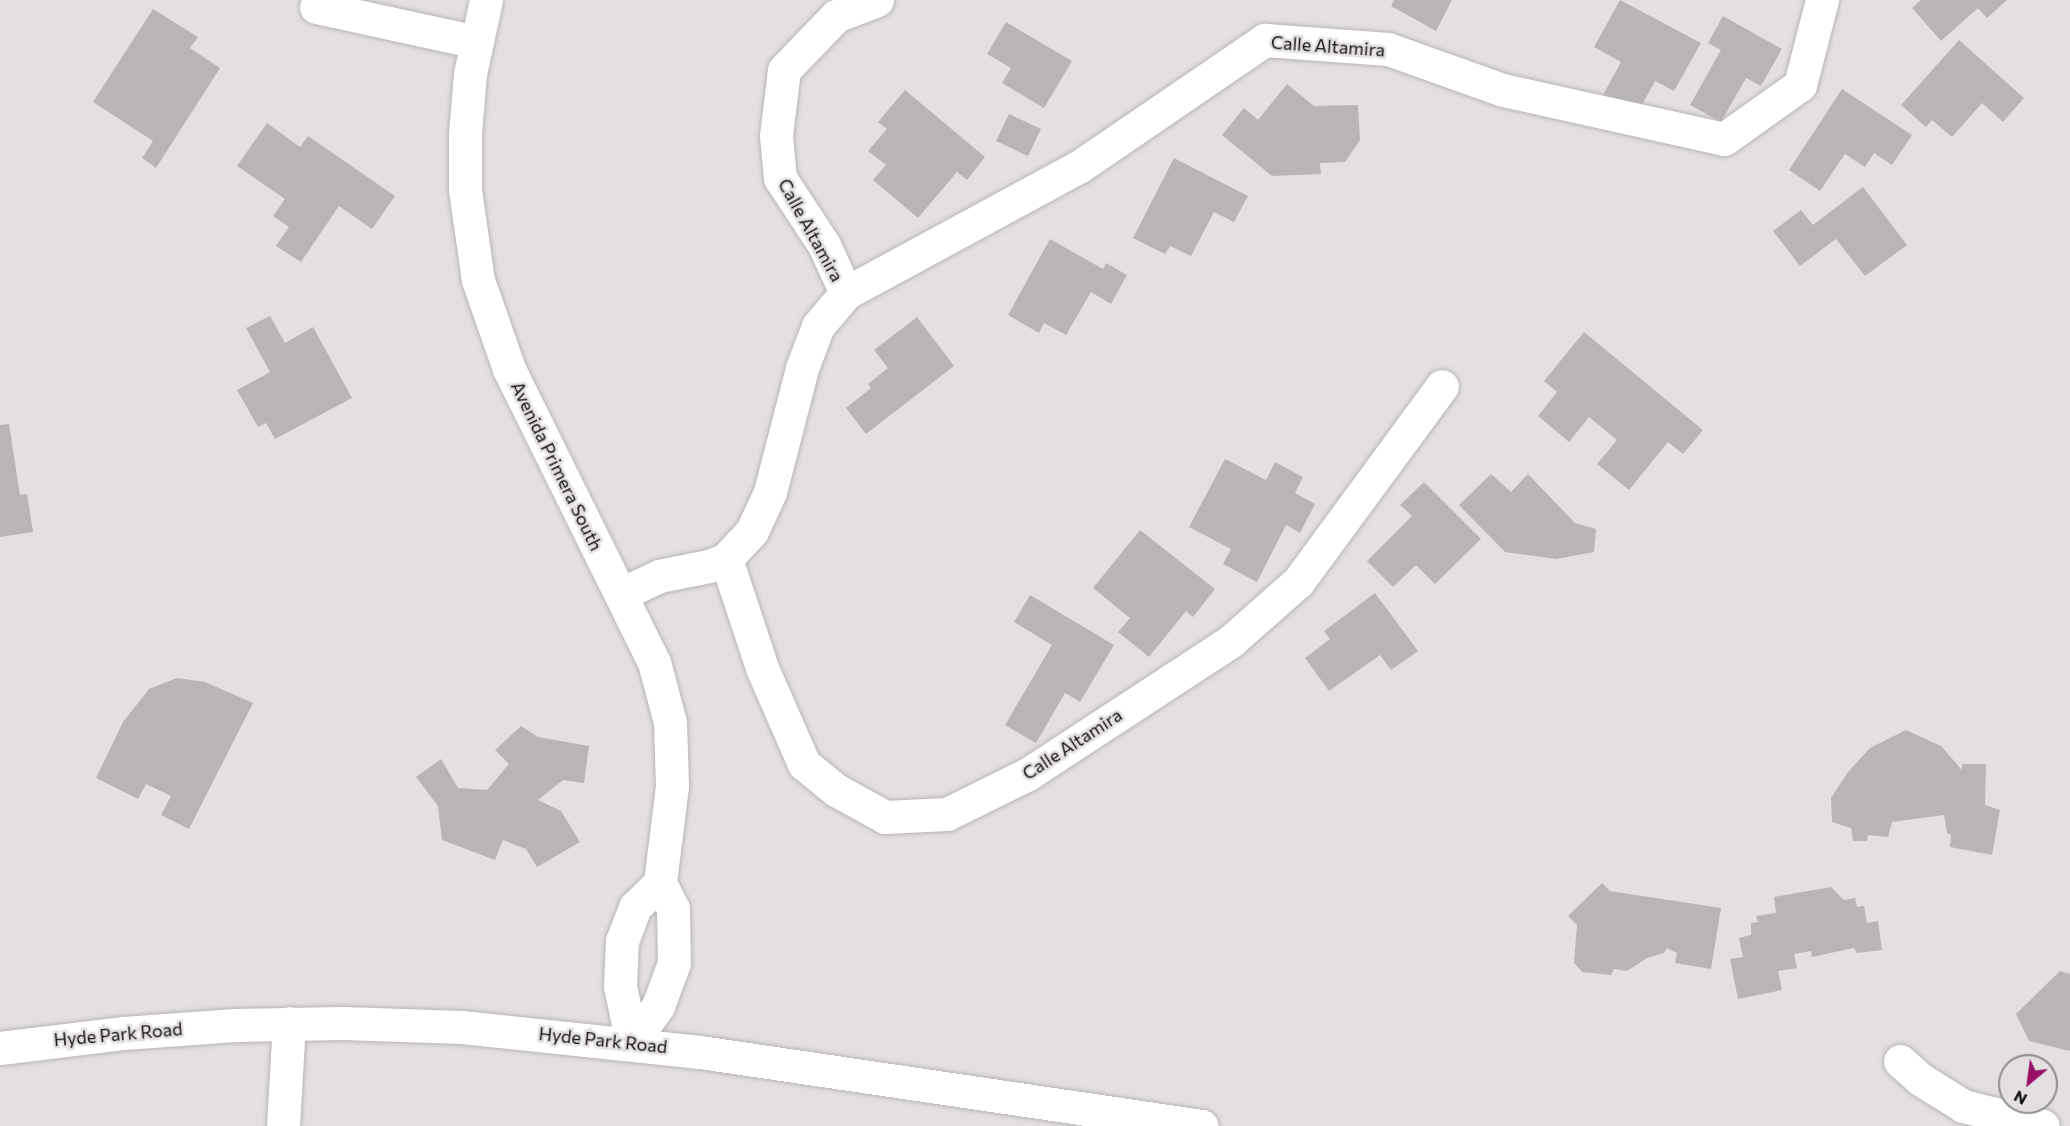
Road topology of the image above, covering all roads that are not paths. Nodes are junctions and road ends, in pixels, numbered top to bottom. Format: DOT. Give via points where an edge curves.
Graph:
graph roads {
  1 [pos="486,0"];
  2 [pos="877,0"];
  3 [pos="1822,0"];
  4 [pos="316,7"];
  5 [pos="476,42"];
  6 [pos="846,293"];
  7 [pos="1442,386"];
  8 [pos="726,559"];
  9 [pos="621,594"];
  10 [pos="660,883"];
  11 [pos="289,1023"];
  12 [pos="632,1043"];
  13 [pos="0,1048"];
  14 [pos="1900,1061"];
  15 [pos="283,1126"];
  16 [pos="1202,1126"];
  17 [pos="2043,1126"];
  1 -- 5 [label="street, Avenida Primera South"];
  2 -- 6 [label="street, Calle Altamira" via="836,16 784,70 776,136 780,178 824,245"];
  3 -- 6 [label="street, Calle Altamira" via="1800,86 1724,139 1503,90 1388,49 1265,40 1080,166"];
  4 -- 5 [label="street"];
  5 -- 9 [label="street, Avenida Primera South" via="466,103 465,164 478,280 509,369"];
  6 -- 8 [label="street, Calle Altamira" via="818,326 802,368 762,512 739,547"];
  7 -- 8 [label="street, Calle Altamira" via="1298,582 1231,641 1028,774 947,814 885,817 836,790 804,764 762,668"];
  8 -- 9 [label="street" via="658,576"];
  9 -- 10 [label="street, Avenida Primera South" via="654,662 670,722 672,786"];
  10 -- 12 [label="street" via="673,908 674,963 658,1006"];
  10 -- 12 [label="street" via="635,907 622,941 620,986"];
  11 -- 12 [label="street, Hyde Park Road" via="462,1027"];
  11 -- 13 [label="street, Hyde Park Road" via="124,1033"];
  11 -- 15 [label="street"];
  12 -- 16 [label="street, Hyde Park Road"];
  14 -- 17 [label="street" via="1920,1079 1963,1106"];
}
